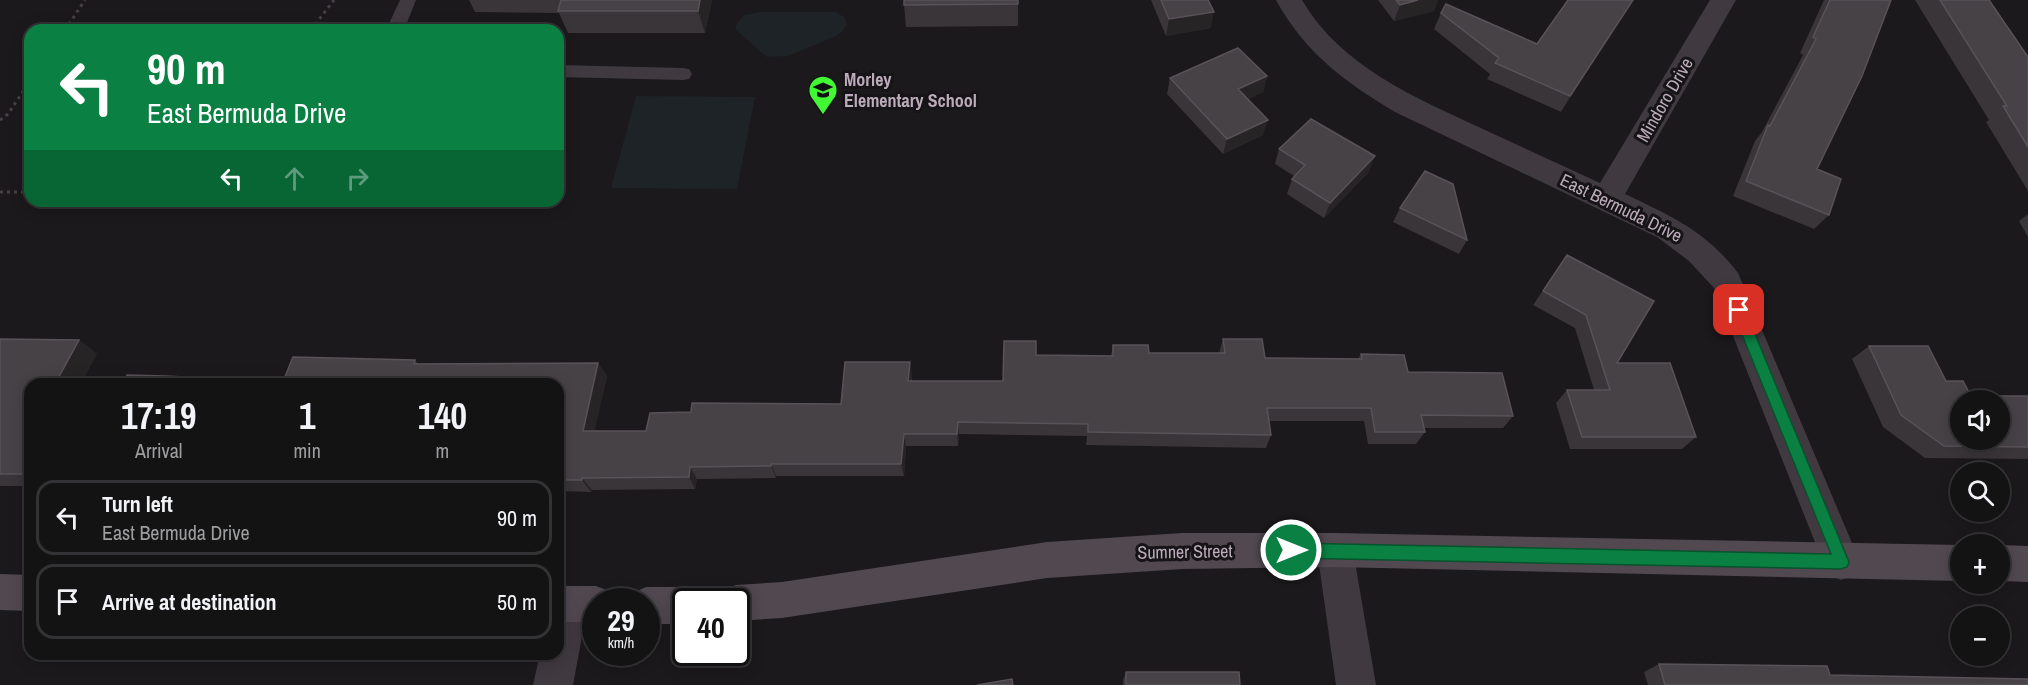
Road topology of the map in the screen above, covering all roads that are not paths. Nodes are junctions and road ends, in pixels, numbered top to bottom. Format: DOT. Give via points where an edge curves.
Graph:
graph roads {
  1 [pos="408,0"];
  2 [pos="1288,0"];
  3 [pos="1723,0"];
  4 [pos="398,24"];
  5 [pos="564,71"];
  6 [pos="683,74"];
  7 [pos="1606,200"];
  8 [pos="1335,550"];
  9 [pos="1841,562"];
  10 [pos="1950,563"];
  11 [pos="2010,563"];
  12 [pos="2028,564"];
  13 [pos="0,592"];
  14 [pos="24,592"];
  15 [pos="750,602"];
  16 [pos="574,604"];
  17 [pos="564,643"];
  18 [pos="559,660"];
  19 [pos="553,685"];
  20 [pos="1356,685"];
  1 -- 4 [label="lane"];
  2 -- 7 [label="street, East Bermuda Drive" via="1333,55 1370,84 1405,105"];
  3 -- 7 [label="street, Mindoro Drive"];
  5 -- 6 [label="lane"];
  7 -- 9 [label="street, East Bermuda Drive" via="1689,241 1708,256 1727,282"];
  8 -- 9 [label="street, Sumner Street"];
  8 -- 15 [label="street, Sumner Street" via="1182,551 1047,560"];
  8 -- 20 [label="street"];
  9 -- 10 [label="street, Sumner Street"];
  11 -- 12 [label="street"];
  13 -- 14 [label="street"];
  16 -- 17 [label="street"];
  18 -- 19 [label="street"];
}
